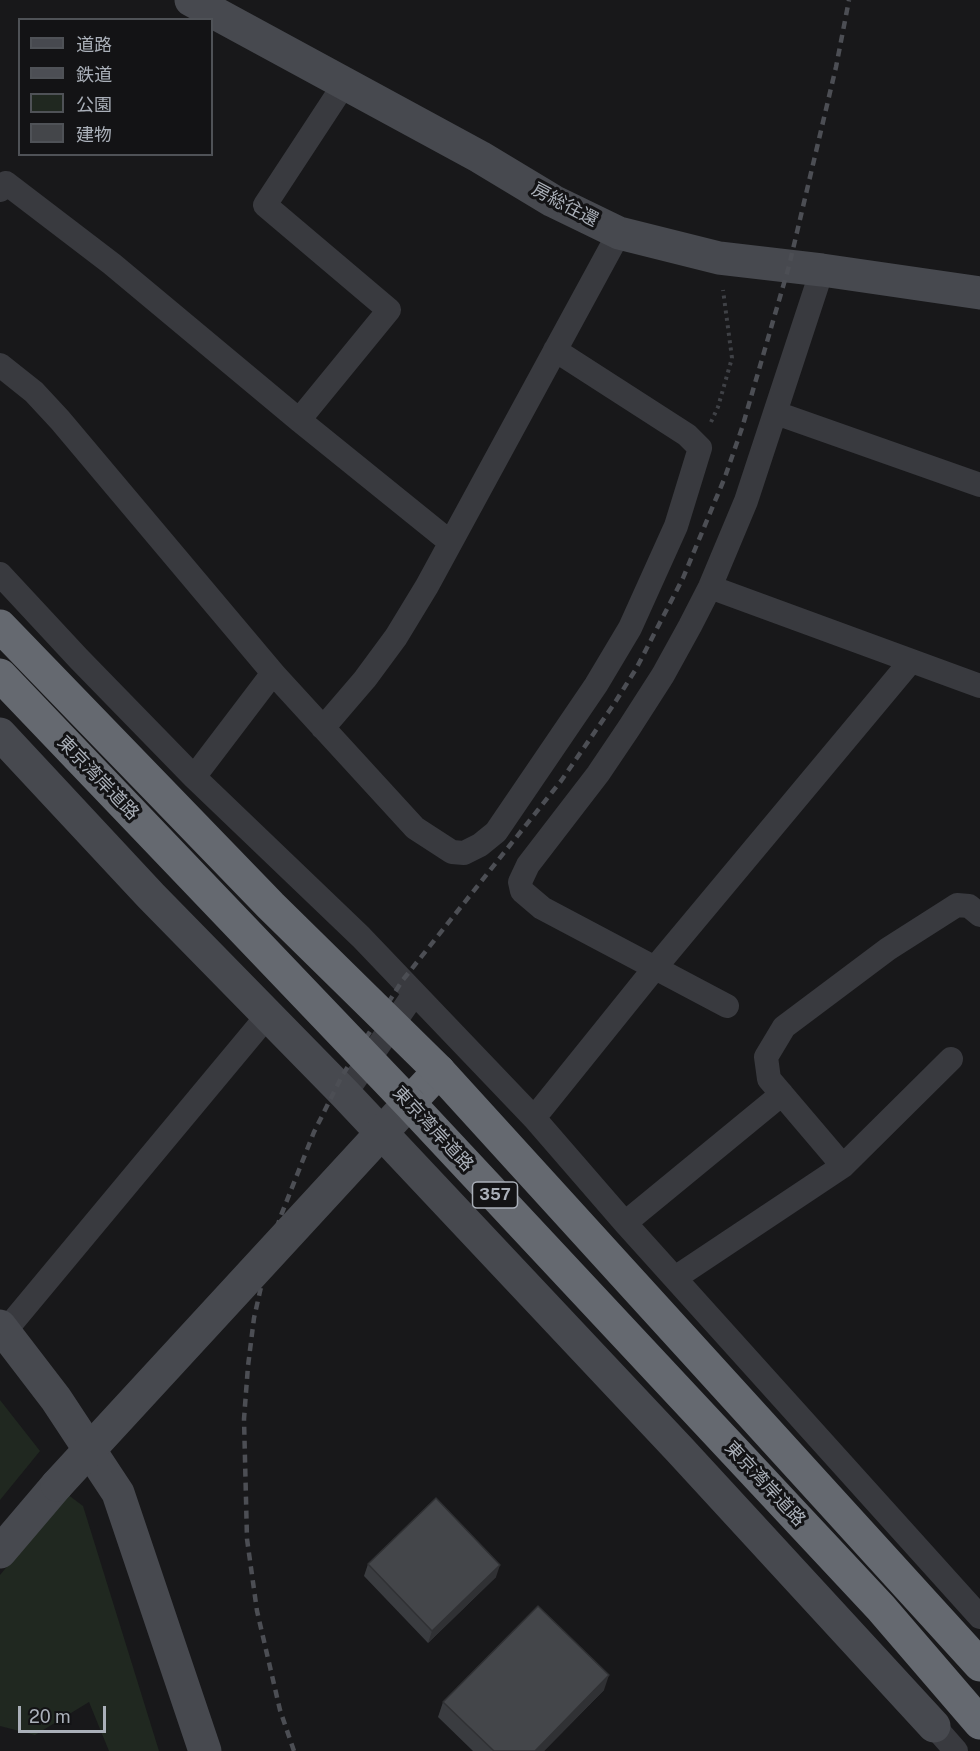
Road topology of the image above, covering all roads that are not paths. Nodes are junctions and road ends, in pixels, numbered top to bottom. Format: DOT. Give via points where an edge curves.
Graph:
graph roads {
  1 [pos="190,0"];
  2 [pos="345,83"];
  3 [pos="0,190"];
  4 [pos="619,233"];
  5 [pos="822,270"];
  6 [pos="980,292"];
  7 [pos="555,350"];
  8 [pos="0,365"];
  9 [pos="776,413"];
  10 [pos="299,420"];
  11 [pos="980,485"];
  12 [pos="450,542"];
  13 [pos="0,574"];
  14 [pos="710,587"];
  15 [pos="0,626"];
  16 [pos="911,661"];
  17 [pos="273,673"];
  18 [pos="0,675"];
  19 [pos="980,686"];
  20 [pos="323,728"];
  21 [pos="0,734"];
  22 [pos="194,777"];
  23 [pos="980,915"];
  24 [pos="654,969"];
  25 [pos="414,994"];
  26 [pos="727,1006"];
  27 [pos="268,1015"];
  28 [pos="951,1059"];
  29 [pos="439,1071"];
  30 [pos="345,1094"];
  31 [pos="782,1094"];
  32 [pos="409,1103"];
  33 [pos="534,1118"];
  34 [pos="843,1166"];
  35 [pos="625,1223"];
  36 [pos="675,1278"];
  37 [pos="1,1331"];
  38 [pos="0,1552"];
  39 [pos="980,1617"];
  40 [pos="980,1665"];
  41 [pos="980,1723"];
  42 [pos="934,1726"];
  43 [pos="205,1751"];
  44 [pos="956,1751"];
  1 -- 2 [label="street, 房総往還"];
  2 -- 4 [label="street, 房総往還" via="553,201"];
  2 -- 10 [label="street" via="265,206 389,310"];
  3 -- 10 [label="street" via="6,183 103,257"];
  4 -- 5 [label="street, 房総往還" via="718,258"];
  4 -- 7 [label="street"];
  5 -- 6 [label="street, 房総往還"];
  5 -- 9 [label="street"];
  7 -- 12 [label="street"];
  7 -- 20 [label="street" via="687,435 700,448 676,526 630,628 596,685 496,832 464,853 452,852 415,828"];
  8 -- 17 [label="street" via="34,392 60,420"];
  9 -- 11 [label="street"];
  9 -- 14 [label="street" via="746,501"];
  10 -- 12 [label="street"];
  12 -- 20 [label="street" via="396,637"];
  13 -- 22 [label="street"];
  14 -- 16 [label="street"];
  14 -- 24 [label="street" via="663,675 598,774 528,865 520,882 522,891 543,908"];
  15 -- 29 [label="highway, 東京湾岸道路 / 357, bridge" via="271,906"];
  16 -- 19 [label="street"];
  16 -- 24 [label="street"];
  17 -- 20 [label="street"];
  17 -- 22 [label="street"];
  18 -- 32 [label="highway, 東京湾岸道路 / 357, bridge"];
  21 -- 27 [label="street"];
  22 -- 25 [label="street" via="361,937"];
  23 -- 31 [label="street" via="969,906 957,905 888,949 784,1027 766,1057 769,1079"];
  24 -- 26 [label="street"];
  24 -- 33 [label="street"];
  25 -- 30 [label="street"];
  25 -- 33 [label="street"];
  27 -- 30 [label="street"];
  27 -- 37 [label="street"];
  28 -- 34 [label="street"];
  29 -- 32 [label="highway"];
  29 -- 40 [label="highway, 東京湾岸道路 / 357, bridge"];
  30 -- 42 [label="street"];
  31 -- 34 [label="street"];
  31 -- 35 [label="street"];
  32 -- 38 [label="street, bridge"];
  32 -- 41 [label="highway, 東京湾岸道路 / 357, bridge" via="881,1608"];
  33 -- 35 [label="street"];
  34 -- 36 [label="street"];
  35 -- 36 [label="street"];
  36 -- 39 [label="street"];
  37 -- 43 [label="street" via="56,1399 118,1493"];
  42 -- 44 [label="street"];
}
